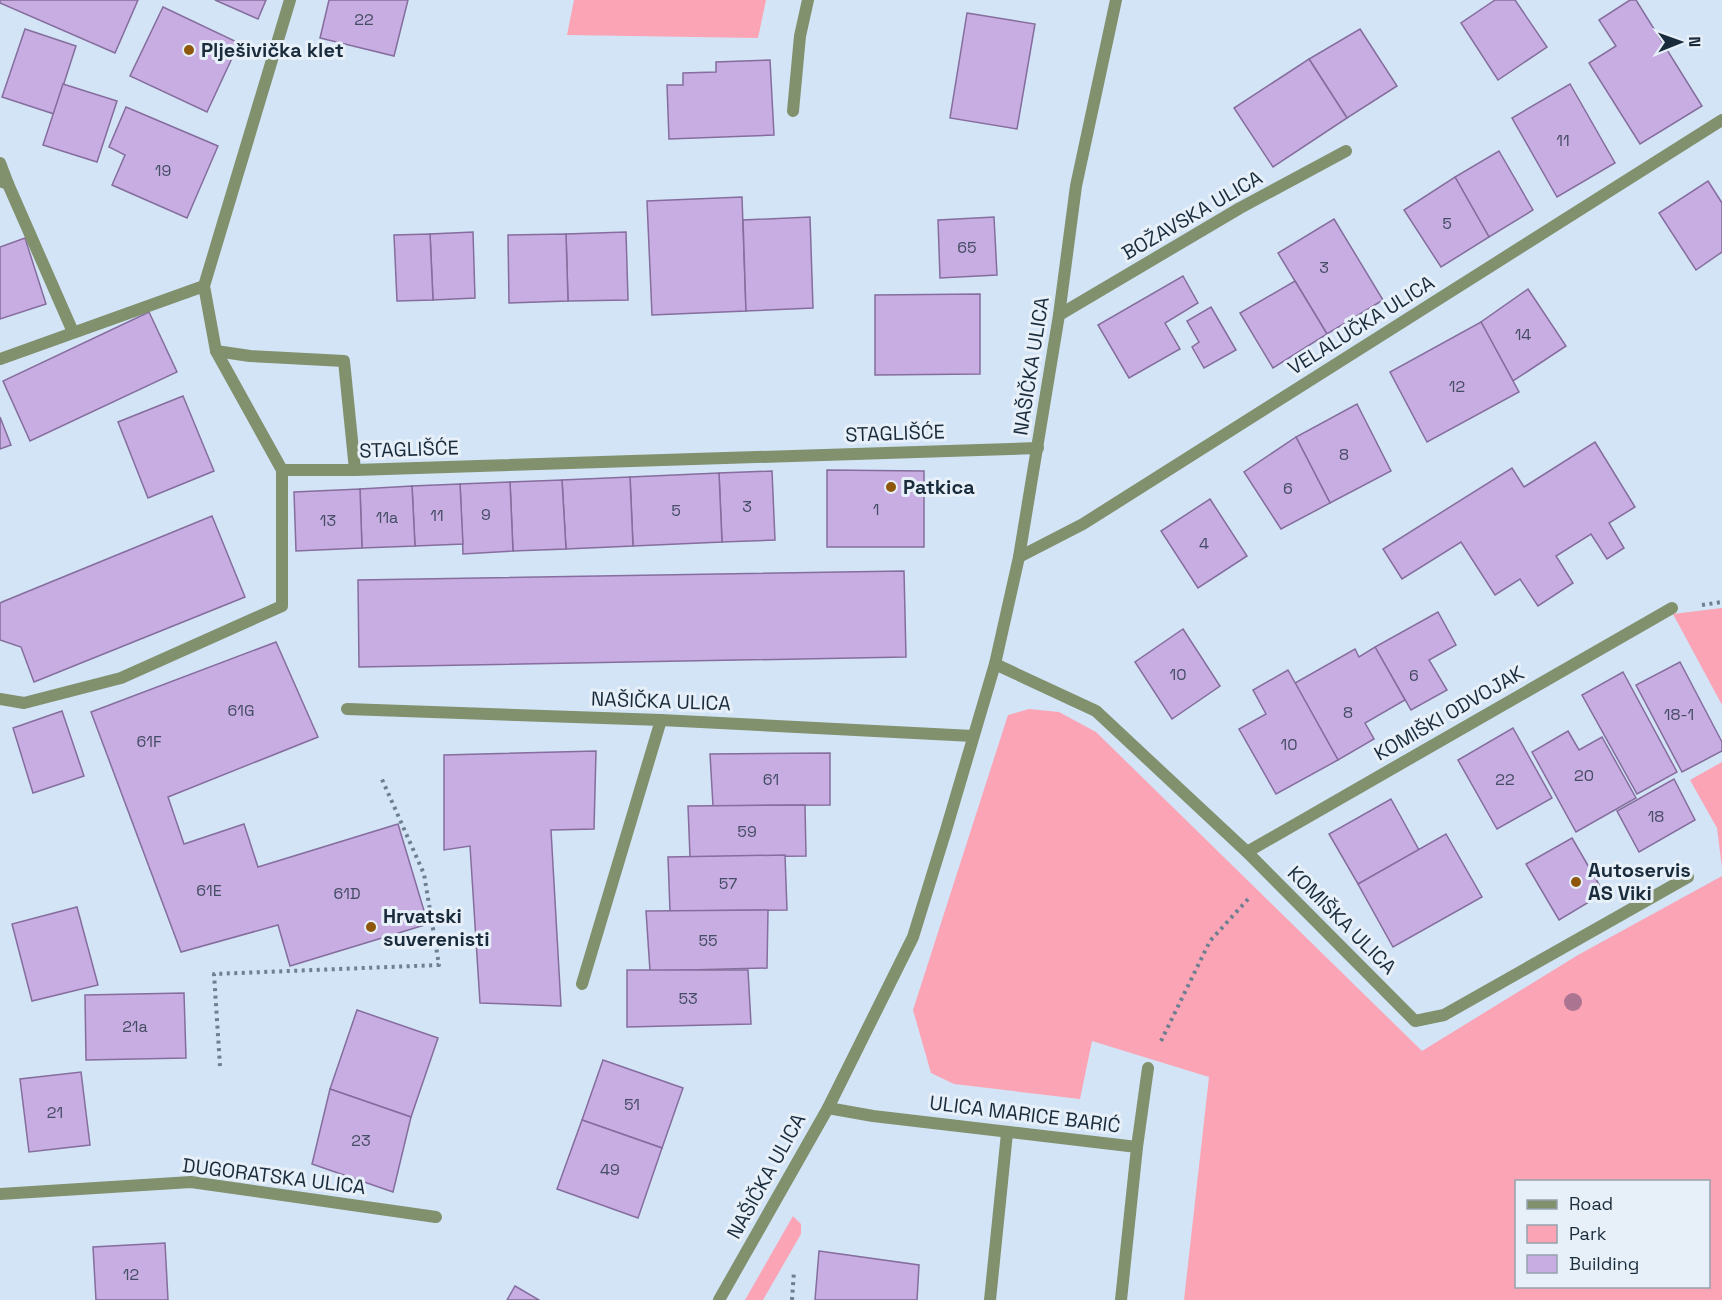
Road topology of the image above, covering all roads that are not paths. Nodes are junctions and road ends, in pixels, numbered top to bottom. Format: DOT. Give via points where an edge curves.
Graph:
graph roads {
  1 [pos="290,0"];
  2 [pos="808,0"];
  3 [pos="1116,0"];
  4 [pos="793,111"];
  5 [pos="1722,120"];
  6 [pos="1346,151"];
  7 [pos="0,163"];
  8 [pos="4,182"];
  9 [pos="204,286"];
  10 [pos="1059,315"];
  11 [pos="73,332"];
  12 [pos="216,351"];
  13 [pos="0,359"];
  14 [pos="1038,448"];
  15 [pos="282,470"];
  16 [pos="355,470"];
  17 [pos="1018,557"];
  18 [pos="1671,608"];
  19 [pos="995,664"];
  20 [pos="0,699"];
  21 [pos="346,709"];
  22 [pos="662,720"];
  23 [pos="973,736"];
  24 [pos="1247,852"];
  25 [pos="1688,877"];
  26 [pos="582,984"];
  27 [pos="1148,1068"];
  28 [pos="828,1108"];
  29 [pos="1007,1132"];
  30 [pos="1137,1147"];
  31 [pos="0,1194"];
  32 [pos="436,1217"];
  33 [pos="719,1300"];
  34 [pos="990,1300"];
  35 [pos="1121,1300"];
  1 -- 9 [label="street"];
  2 -- 4 [label="street" via="800,36"];
  3 -- 10 [label="street, NAŠIČKA ULICA" via="1076,186"];
  5 -- 17 [label="street, VELALUČKA ULICA" via="1093,517"];
  6 -- 10 [label="street, BOŽAVSKA ULICA" via="1240,208"];
  7 -- 8 [label="street"];
  8 -- 11 [label="street"];
  9 -- 11 [label="street"];
  9 -- 12 [label="street"];
  10 -- 14 [label="street, NAŠIČKA ULICA"];
  11 -- 13 [label="street"];
  12 -- 15 [label="street"];
  12 -- 16 [label="street" via="345,361"];
  14 -- 16 [label="street, STAGLIŠĆE"];
  14 -- 17 [label="street, NAŠIČKA ULICA"];
  15 -- 16 [label="street, STAGLIŠĆE"];
  15 -- 20 [label="street" via="282,606 121,678 24,703"];
  17 -- 19 [label="street, NAŠIČKA ULICA"];
  18 -- 24 [label="street, KOMIŠKI ODVOJAK"];
  19 -- 23 [label="street, NAŠIČKA ULICA"];
  19 -- 24 [label="street, KOMIŠKA ULICA" via="1096,711"];
  21 -- 22 [label="street, NAŠIČKA ULICA"];
  22 -- 23 [label="street, NAŠIČKA ULICA"];
  22 -- 26 [label="street"];
  23 -- 28 [label="street, NAŠIČKA ULICA" via="913,937"];
  24 -- 25 [label="street, KOMIŠKA ULICA" via="1415,1021 1444,1015"];
  27 -- 30 [label="street"];
  28 -- 29 [label="street, ULICA MARICE BARIĆ"];
  28 -- 33 [label="street, NAŠIČKA ULICA"];
  29 -- 30 [label="street, ULICA MARICE BARIĆ"];
  29 -- 34 [label="street"];
  30 -- 35 [label="street, ULICA MARICE BARIĆ"];
  31 -- 32 [label="street, DUGORATSKA ULICA" via="191,1182"];
}
